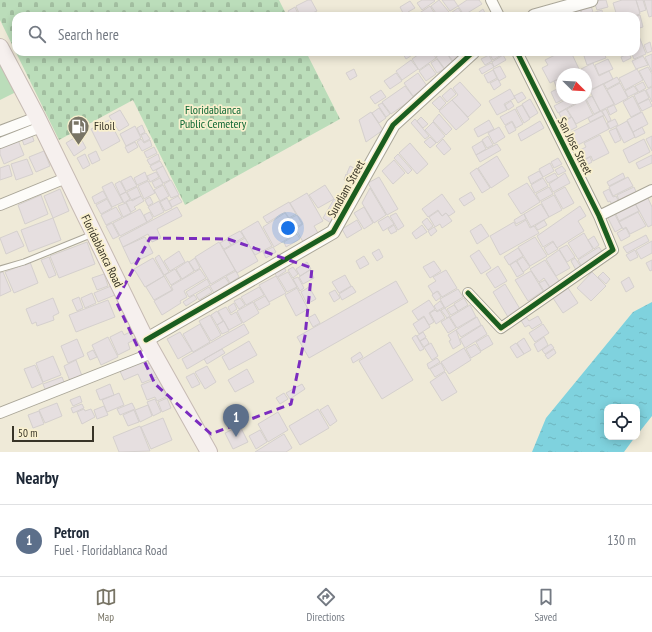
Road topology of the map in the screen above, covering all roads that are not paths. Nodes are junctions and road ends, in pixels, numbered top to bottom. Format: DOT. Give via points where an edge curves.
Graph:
graph roads {
  1 [pos="490,0"];
  2 [pos="591,0"];
  3 [pos="497,12"];
  4 [pos="548,12"];
  5 [pos="0,47"];
  6 [pos="469,56"];
  7 [pos="519,56"];
  8 [pos="39,122"];
  9 [pos="0,131"];
  10 [pos="0,143"];
  11 [pos="66,178"];
  12 [pos="652,190"];
  13 [pos="0,204"];
  14 [pos="599,216"];
  15 [pos="94,234"];
  16 [pos="0,269"];
  17 [pos="468,293"];
  18 [pos="149,346"];
  19 [pos="0,413"];
  20 [pos="209,452"];
  1 -- 3 [label="street"];
  2 -- 4 [label="street"];
  5 -- 8 [label="main road, Floridablanca Road"];
  6 -- 18 [label="street, Sundiam Street" via="393,125 333,232"];
  7 -- 14 [label="street, San Jose Street"];
  8 -- 9 [label="street"];
  8 -- 10 [label="street"];
  8 -- 11 [label="main road, Floridablanca Road"];
  11 -- 13 [label="street"];
  11 -- 15 [label="main road, Floridablanca Road"];
  12 -- 14 [label="street"];
  14 -- 17 [label="street, San Jose Street" via="613,250 501,328"];
  15 -- 16 [label="lane"];
  15 -- 18 [label="main road, Floridablanca Road"];
  18 -- 19 [label="street"];
  18 -- 20 [label="main road, Floridablanca Road"];
}
